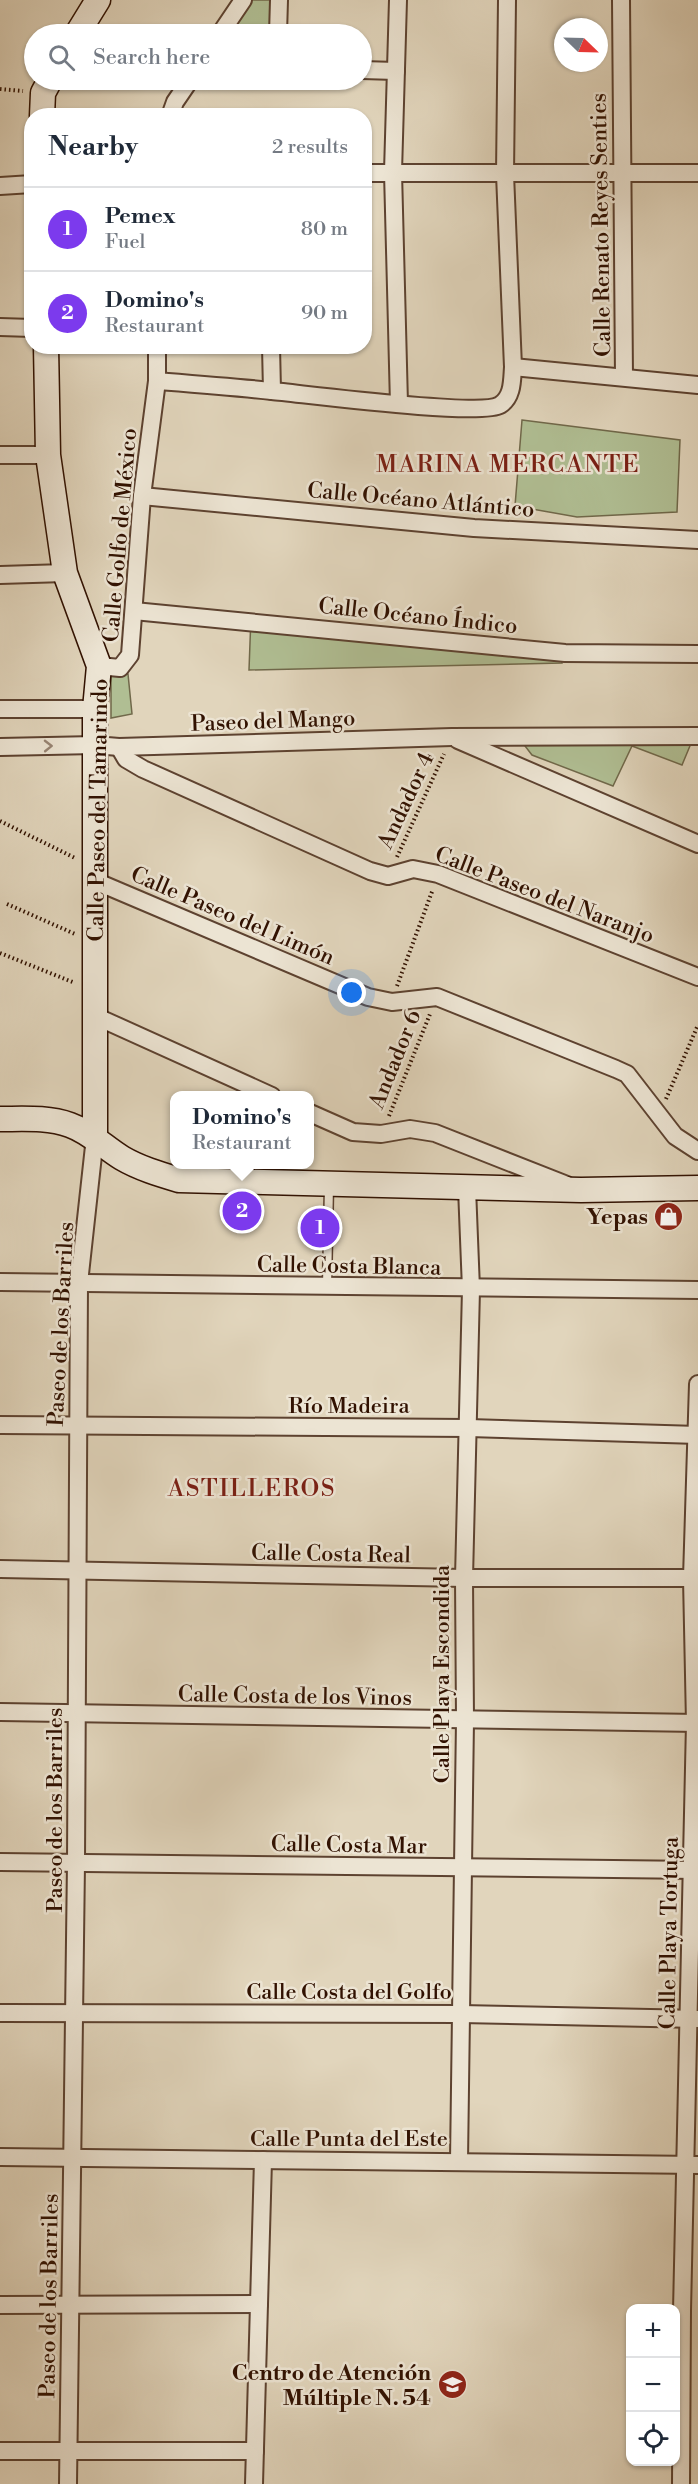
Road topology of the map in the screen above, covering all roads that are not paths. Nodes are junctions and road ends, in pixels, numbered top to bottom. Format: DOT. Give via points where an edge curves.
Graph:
graph roads {
  1 [pos="98,0"];
  2 [pos="243,0"];
  3 [pos="279,0"];
  4 [pos="398,0"];
  5 [pos="507,0"];
  6 [pos="621,0"];
  7 [pos="83,24"];
  8 [pos="227,24"];
  9 [pos="278,24"];
  10 [pos="372,70"];
  11 [pos="396,71"];
  12 [pos="45,90"];
  13 [pos="183,90"];
  14 [pos="42,108"];
  15 [pos="172,108"];
  16 [pos="393,172"];
  17 [pos="698,172"];
  18 [pos="372,173"];
  19 [pos="621,173"];
  20 [pos="505,174"];
  21 [pos="24,184"];
  22 [pos="0,186"];
  23 [pos="0,327"];
  24 [pos="24,328"];
  25 [pos="46,354"];
  26 [pos="157,354"];
  27 [pos="271,354"];
  28 [pos="513,367"];
  29 [pos="624,377"];
  30 [pos="157,381"];
  31 [pos="698,385"];
  32 [pos="272,390"];
  33 [pos="399,404"];
  34 [pos="0,455"];
  35 [pos="48,455"];
  36 [pos="142,496"];
  37 [pos="698,540"];
  38 [pos="65,573"];
  39 [pos="0,575"];
  40 [pos="134,611"];
  41 [pos="698,654"];
  42 [pos="99,666"];
  43 [pos="0,709"];
  44 [pos="95,709"];
  45 [pos="698,736"];
  46 [pos="452,737"];
  47 [pos="107,746"];
  48 [pos="0,747"];
  49 [pos="698,844"];
  50 [pos="95,874"];
  51 [pos="698,977"];
  52 [pos="95,1016"];
  53 [pos="263,1091"];
  54 [pos="314,1115"];
  55 [pos="0,1119"];
  56 [pos="95,1137"];
  57 [pos="698,1151"];
  58 [pos="329,1185"];
  59 [pos="466,1188"];
  60 [pos="698,1188"];
  61 [pos="580,1190"];
  62 [pos="0,1282"];
  63 [pos="79,1283"];
  64 [pos="327,1286"];
  65 [pos="471,1289"];
  66 [pos="698,1290"];
  67 [pos="698,1384"];
  68 [pos="0,1425"];
  69 [pos="77,1425"];
  70 [pos="469,1428"];
  71 [pos="697,1435"];
  72 [pos="0,1569"];
  73 [pos="78,1571"];
  74 [pos="464,1578"];
  75 [pos="695,1578"];
  76 [pos="0,1712"];
  77 [pos="77,1714"];
  78 [pos="465,1720"];
  79 [pos="696,1723"];
  80 [pos="0,1862"];
  81 [pos="76,1863"];
  82 [pos="462,1867"];
  83 [pos="695,1870"];
  84 [pos="0,2013"];
  85 [pos="74,2013"];
  86 [pos="461,2014"];
  87 [pos="693,2019"];
  88 [pos="0,2157"];
  89 [pos="72,2158"];
  90 [pos="263,2160"];
  91 [pos="459,2161"];
  92 [pos="692,2164"];
  93 [pos="259,2304"];
  94 [pos="0,2305"];
  95 [pos="71,2305"];
  96 [pos="690,2311"];
  97 [pos="0,2451"];
  98 [pos="69,2451"];
  99 [pos="255,2451"];
  100 [pos="690,2459"];
  101 [pos="68,2484"];
  102 [pos="255,2484"];
  103 [pos="681,2484"];
  1 -- 7 [label="street"];
  2 -- 8 [label="street"];
  3 -- 9 [label="street"];
  4 -- 11 [label="street"];
  5 -- 20 [label="street"];
  6 -- 19 [label="street, Calle Renato Reyes Senties"];
  10 -- 11 [label="street"];
  11 -- 16 [label="street"];
  12 -- 14 [label="street"];
  13 -- 15 [label="street"];
  16 -- 18 [label="street"];
  16 -- 20 [label="street"];
  16 -- 33 [label="street"];
  17 -- 19 [label="street"];
  19 -- 20 [label="street"];
  19 -- 29 [label="street, Calle Renato Reyes Senties"];
  20 -- 28 [label="street"];
  21 -- 22 [label="street"];
  23 -- 24 [label="street"];
  25 -- 35 [label="street, Calle Paseo del Tamarindo"];
  26 -- 30 [label="street, Calle Golfo de México"];
  27 -- 32 [label="street"];
  28 -- 29 [label="street"];
  28 -- 33 [label="street" via="510,394 501,405 492,408"];
  29 -- 31 [label="street"];
  30 -- 32 [label="street"];
  30 -- 36 [label="street, Calle Golfo de México"];
  32 -- 33 [label="street"];
  34 -- 35 [label="street"];
  35 -- 38 [label="street, Calle Paseo del Tamarindo"];
  36 -- 37 [label="street, Calle Océano Atlántico" via="474,528"];
  36 -- 40 [label="street, Calle Golfo de México"];
  38 -- 39 [label="street"];
  38 -- 42 [label="street, Calle Paseo del Tamarindo"];
  40 -- 41 [label="street, Calle Océano Índico" via="566,653"];
  40 -- 42 [label="street, Calle Golfo de México" via="127,662 120,668"];
  42 -- 44 [label="street, Calle Paseo del Tamarindo"];
  43 -- 44 [label="street"];
  44 -- 47 [label="street, Calle Paseo del Tamarindo"];
  45 -- 46 [label="street, Paseo del Mango"];
  46 -- 47 [label="street, Paseo del Mango"];
  46 -- 49 [label="street"];
  48 -- 47 [label="street, Paseo del Mango, one-way"];
  47 -- 50 [label="street, Calle Paseo del Tamarindo"];
  47 -- 51 [label="street, Calle Paseo del Naranjo" via="143,769 370,871 388,876 413,869 438,874"];
  50 -- 52 [label="street, Calle Paseo del Tamarindo"];
  50 -- 57 [label="street, Calle Paseo del Limón" via="368,997 392,1002 437,997 627,1074 675,1136"];
  52 -- 53 [label="street"];
  52 -- 56 [label="street, Calle Paseo del Tamarindo"];
  54 -- 61 [label="street" via="353,1132 381,1134 410,1129 435,1133"];
  55 -- 56 [label="street" via="44,1120 70,1125"];
  56 -- 58 [label="street" via="121,1157 179,1180"];
  56 -- 63 [label="street, Paseo de los Barriles"];
  58 -- 59 [label="street"];
  58 -- 64 [label="lane"];
  59 -- 61 [label="street"];
  59 -- 65 [label="street, Calle Playa Escondida"];
  60 -- 61 [label="street"];
  62 -- 63 [label="street, Calle Costa Blanca"];
  63 -- 64 [label="street, Calle Costa Blanca"];
  63 -- 69 [label="street, Paseo de los Barriles"];
  64 -- 65 [label="street, Calle Costa Blanca"];
  65 -- 66 [label="street, Calle Costa Blanca"];
  65 -- 70 [label="street, Calle Playa Escondida"];
  67 -- 71 [label="street, Calle Playa Tortuga"];
  68 -- 69 [label="street, Río Madeira"];
  69 -- 70 [label="street, Río Madeira"];
  69 -- 73 [label="street, Paseo de los Barriles"];
  70 -- 71 [label="street, Río Madeira"];
  70 -- 74 [label="street, Calle Playa Escondida"];
  71 -- 75 [label="street, Calle Playa Tortuga"];
  72 -- 73 [label="street, Calle Costa Real"];
  73 -- 74 [label="street, Calle Costa Real"];
  73 -- 77 [label="street, Paseo de los Barriles"];
  74 -- 75 [label="street, Calle Costa Real"];
  74 -- 78 [label="street, Calle Playa Escondida"];
  75 -- 79 [label="street, Calle Playa Tortuga"];
  76 -- 77 [label="street, Calle Costa de los Vinos"];
  77 -- 78 [label="street, Calle Costa de los Vinos"];
  77 -- 81 [label="street, Paseo de los Barriles"];
  78 -- 79 [label="street, Calle Costa de los Vinos"];
  78 -- 82 [label="street, Calle Playa Escondida"];
  79 -- 83 [label="street, Calle Playa Tortuga"];
  80 -- 81 [label="street, Calle Costa Mar"];
  81 -- 82 [label="street, Calle Costa Mar"];
  81 -- 85 [label="street, Paseo de los Barriles"];
  82 -- 83 [label="street, Calle Costa Mar"];
  82 -- 86 [label="street, Calle Playa Escondida"];
  83 -- 87 [label="street, Calle Playa Tortuga"];
  84 -- 85 [label="street, Calle Costa del Golfo"];
  85 -- 86 [label="street, Calle Costa del Golfo"];
  85 -- 89 [label="street, Paseo de los Barriles"];
  86 -- 87 [label="street, Calle Costa del Golfo"];
  86 -- 91 [label="street, Calle Playa Escondida"];
  87 -- 92 [label="street, Calle Playa Tortuga"];
  88 -- 89 [label="street, Calle Punta del Este"];
  89 -- 90 [label="street, Calle Punta del Este"];
  89 -- 95 [label="street, Paseo de los Barriles"];
  90 -- 91 [label="street, Calle Punta del Este"];
  90 -- 93 [label="street"];
  91 -- 92 [label="street, Calle Punta del Este"];
  92 -- 96 [label="street, Calle Playa Tortuga"];
  93 -- 95 [label="street"];
  93 -- 99 [label="street"];
  94 -- 95 [label="street"];
  95 -- 98 [label="street, Paseo de los Barriles"];
  96 -- 100 [label="street, Calle Playa Tortuga"];
  97 -- 98 [label="street"];
  98 -- 99 [label="street"];
  98 -- 101 [label="street, Paseo de los Barriles"];
  99 -- 102 [label="street"];
  100 -- 103 [label="street, Calle Playa Tortuga"];
}
